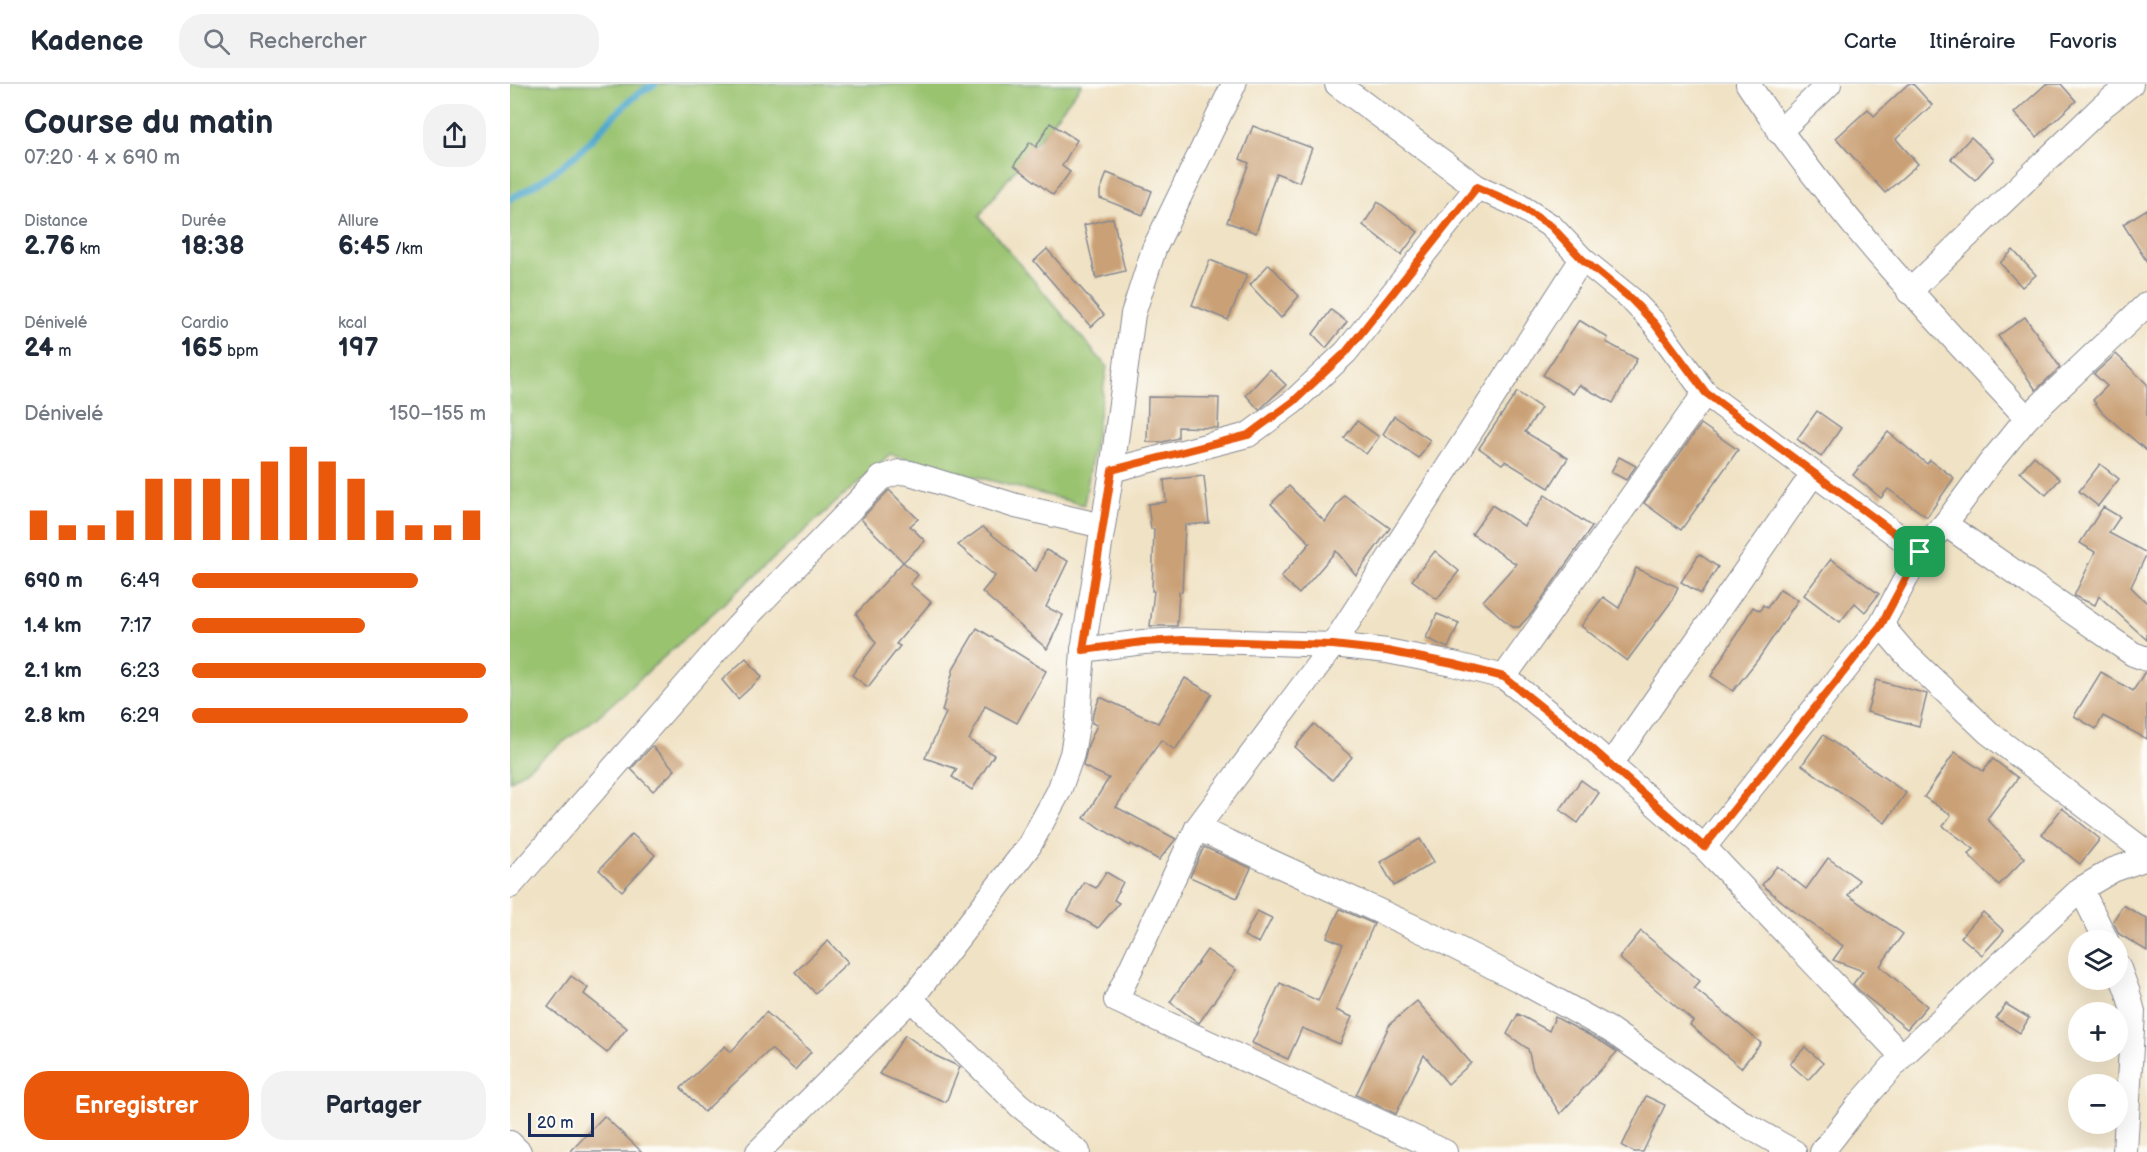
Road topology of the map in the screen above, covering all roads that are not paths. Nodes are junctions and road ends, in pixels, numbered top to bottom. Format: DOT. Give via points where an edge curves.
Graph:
graph roads {
  1 [pos="1234,84"];
  2 [pos="1748,84"];
  3 [pos="1829,84"];
  4 [pos="2131,84"];
  5 [pos="1351,88"];
  6 [pos="1779,132"];
  7 [pos="1477,187"];
  8 [pos="1582,259"];
  9 [pos="1909,292"];
  10 [pos="2147,304"];
  11 [pos="1706,393"];
  12 [pos="2027,418"];
  13 [pos="1112,470"];
  14 [pos="1813,474"];
  15 [pos="1945,524"];
  16 [pos="1103,526"];
  17 [pos="1920,552"];
  18 [pos="1881,625"];
  19 [pos="1333,645"];
  20 [pos="1083,650"];
  21 [pos="2147,659"];
  22 [pos="1504,677"];
  23 [pos="1611,764"];
  24 [pos="1197,828"];
  25 [pos="1704,847"];
  26 [pos="2147,853"];
  27 [pos="2147,858"];
  28 [pos="510,886"];
  29 [pos="2081,889"];
  30 [pos="2101,930"];
  31 [pos="2126,990"];
  32 [pos="911,999"];
  33 [pos="1902,1056"];
  34 [pos="510,1143"];
  35 [pos="519,1152"];
  36 [pos="758,1152"];
  37 [pos="1078,1152"];
  38 [pos="1444,1152"];
  39 [pos="1794,1152"];
  40 [pos="1822,1152"];
  41 [pos="2125,1152"];
  1 -- 13 [label="street" via="1154,249 1133,314"];
  2 -- 6 [label="street"];
  3 -- 6 [label="street"];
  4 -- 9 [label="street" via="2103,106"];
  5 -- 7 [label="street"];
  6 -- 9 [label="street"];
  7 -- 8 [label="street" via="1518,205 1551,226"];
  7 -- 13 [label="street" via="1346,352 1293,402 1248,435"];
  8 -- 11 [label="street" via="1654,323"];
  8 -- 19 [label="street"];
  9 -- 12 [label="street"];
  10 -- 12 [label="street"];
  11 -- 14 [label="street"];
  11 -- 22 [label="street"];
  12 -- 15 [label="street"];
  13 -- 16 [label="street"];
  14 -- 17 [label="street"];
  14 -- 23 [label="street"];
  15 -- 17 [label="street"];
  15 -- 21 [label="street" via="2133,654"];
  16 -- 20 [label="street"];
  16 -- 28 [label="street" via="1016,506 909,473 880,478 737,627"];
  17 -- 18 [label="street"];
  18 -- 25 [label="street"];
  18 -- 26 [label="street" via="1989,734"];
  19 -- 20 [label="street" via="1183,640"];
  19 -- 22 [label="street" via="1387,651"];
  19 -- 24 [label="street"];
  20 -- 32 [label="street" via="1078,719 1059,791 1029,846"];
  22 -- 23 [label="street"];
  23 -- 25 [label="street"];
  24 -- 38 [label="street" via="1116,1000"];
  24 -- 39 [label="street" via="1429,934 1525,983 1610,1030 1743,1123"];
  25 -- 33 [label="street"];
  27 -- 29 [label="street" via="2113,870"];
  29 -- 30 [label="street"];
  29 -- 33 [label="street"];
  31 -- 41 [label="street" via="2133,1012"];
  32 -- 36 [label="street"];
  32 -- 37 [label="street" via="1019,1105"];
  33 -- 40 [label="street"];
  34 -- 35 [label="street"];
}
